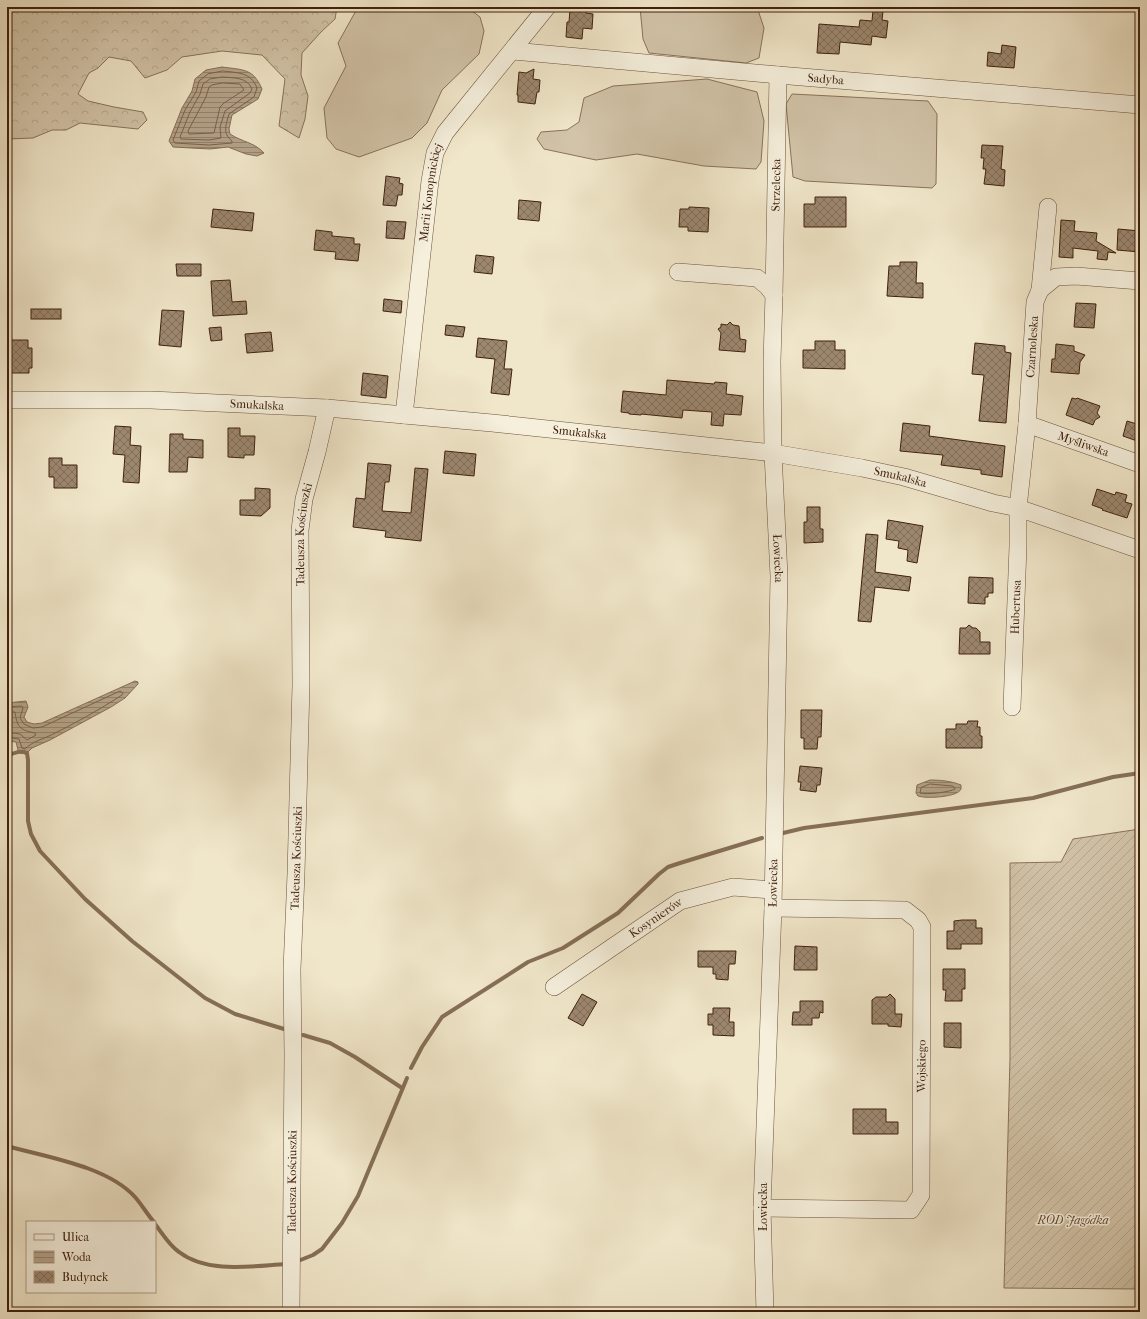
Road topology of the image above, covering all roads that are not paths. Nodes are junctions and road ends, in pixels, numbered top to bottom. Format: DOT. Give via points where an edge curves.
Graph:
graph roads {
  1 [pos="547,7"];
  2 [pos="513,51"];
  3 [pos="778,75"];
  4 [pos="1140,106"];
  5 [pos="1048,207"];
  6 [pos="678,272"];
  7 [pos="1140,281"];
  8 [pos="1040,290"];
  9 [pos="774,296"];
  10 [pos="7,400"];
  11 [pos="327,408"];
  12 [pos="404,416"];
  13 [pos="1027,424"];
  14 [pos="773,453"];
  15 [pos="1140,464"];
  16 [pos="1018,508"];
  17 [pos="1140,550"];
  18 [pos="1012,707"];
  19 [pos="772,890"];
  20 [pos="773,908"];
  21 [pos="554,987"];
  22 [pos="762,1208"];
  23 [pos="291,1312"];
  24 [pos="765,1312"];
  1 -- 2 [label="street, Marii Konopnickiej"];
  2 -- 3 [label="street, Sadyba"];
  2 -- 12 [label="street, Marii Konopnickiej" via="445,133 435,153"];
  3 -- 4 [label="street, Sadyba"];
  3 -- 9 [label="street, Strzelecka"];
  5 -- 8 [label="street, Czarnoleska"];
  6 -- 9 [label="street" via="757,278"];
  7 -- 8 [label="street" via="1056,277"];
  8 -- 13 [label="street, Czarnoleska" via="1035,302"];
  9 -- 14 [label="street, Strzelecka"];
  10 -- 11 [label="street, Smukalska" via="151,400"];
  11 -- 12 [label="street, Smukalska"];
  11 -- 23 [label="street, Tadeusza Kościuszki" via="318,452 304,499 300,530 301,685 292,969"];
  12 -- 14 [label="street, Smukalska"];
  13 -- 15 [label="street, Myśliwska"];
  13 -- 16 [label="street, Czarnoleska"];
  14 -- 16 [label="street, Smukalska" via="862,468"];
  14 -- 19 [label="street, Łowiecka" via="779,576"];
  16 -- 17 [label="street, Smukalska"];
  16 -- 18 [label="street, Hubertusa"];
  19 -- 20 [label="street, Łowiecka"];
  19 -- 21 [label="street, Kosynierów" via="733,888 680,901"];
  20 -- 22 [label="street, Łowiecka"];
  20 -- 22 [label="street, Wojskiego" via="905,910 918,920 922,927 921,1195 910,1210"];
  22 -- 24 [label="street, Łowiecka"];
}
